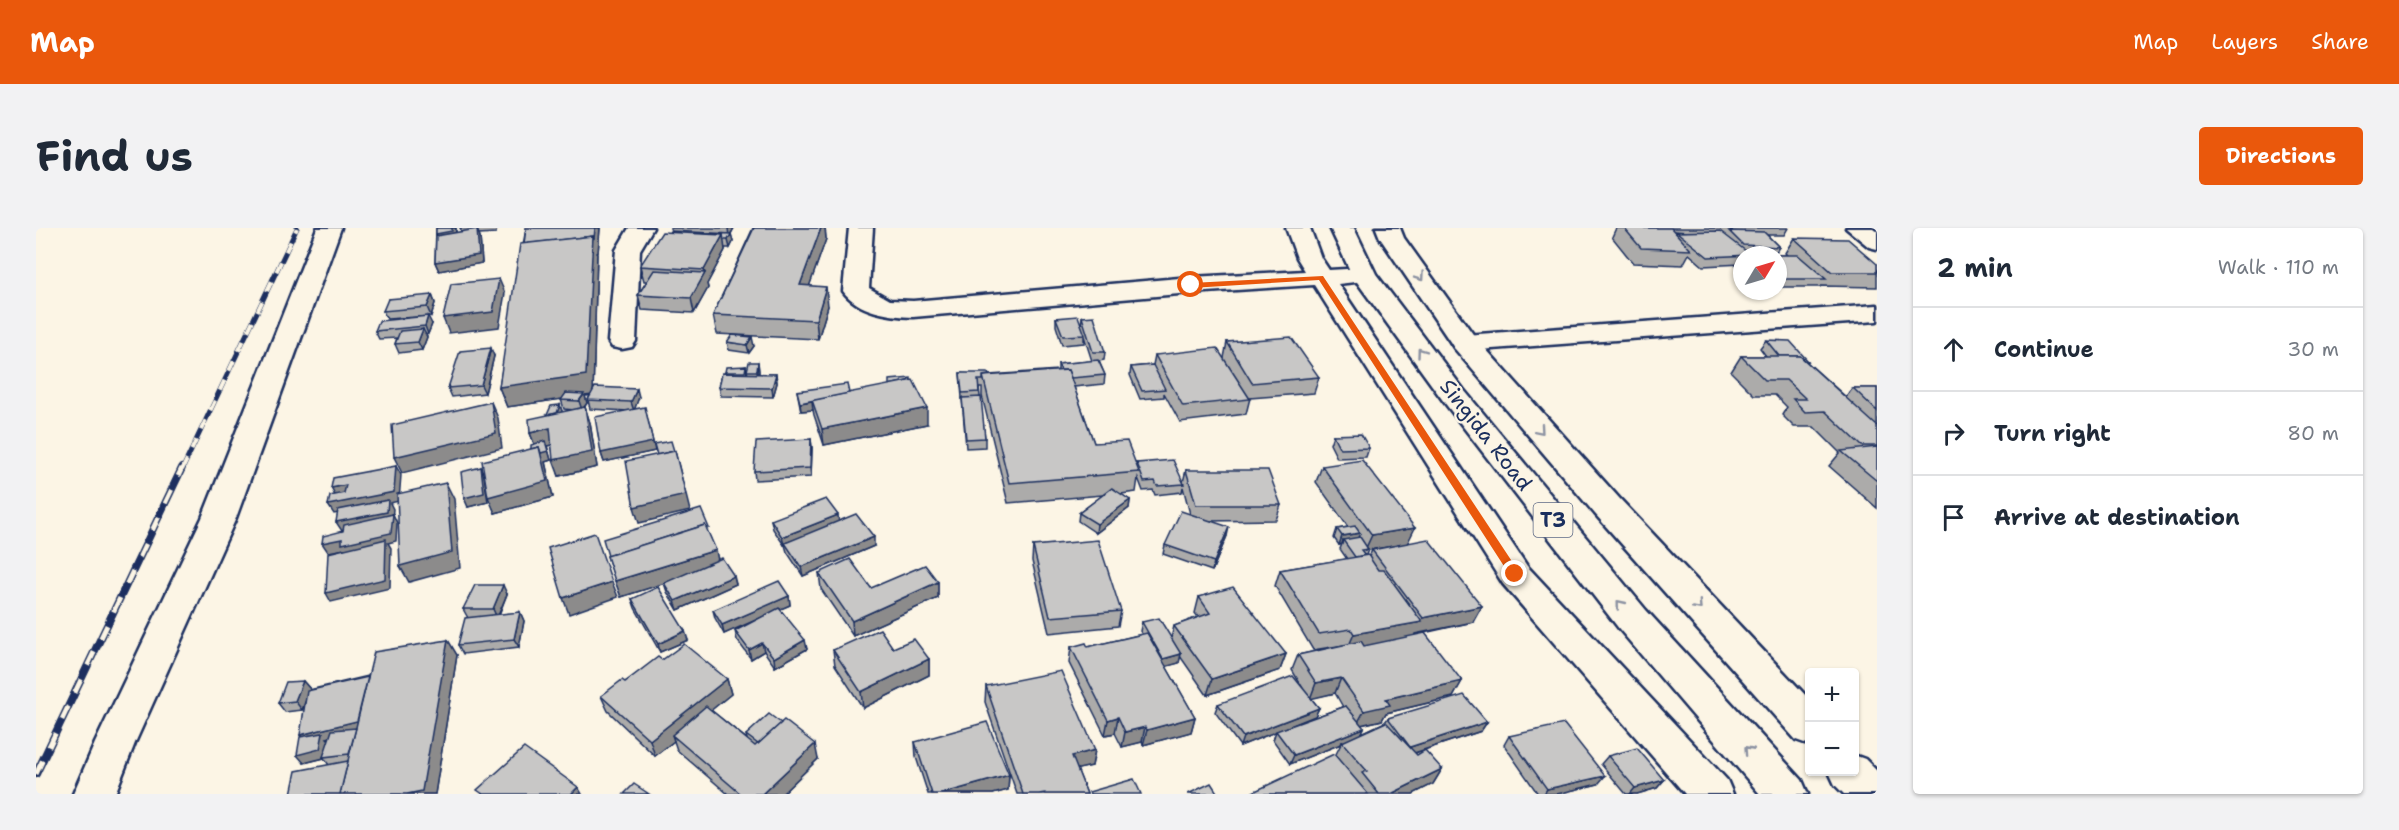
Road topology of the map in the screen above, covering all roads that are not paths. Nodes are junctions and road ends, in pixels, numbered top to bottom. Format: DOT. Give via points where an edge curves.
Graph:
graph roads {
  1 [pos="329,228"];
  2 [pos="641,228"];
  3 [pos="861,228"];
  4 [pos="1298,228"];
  5 [pos="1342,228"];
  6 [pos="1388,228"];
  7 [pos="1858,228"];
  8 [pos="1877,242"];
  9 [pos="1364,274"];
  10 [pos="1321,277"];
  11 [pos="1877,314"];
  12 [pos="622,341"];
  13 [pos="1465,343"];
  14 [pos="1805,724"];
  15 [pos="1855,776"];
  16 [pos="94,794"];
  17 [pos="1712,794"];
  18 [pos="1787,794"];
  19 [pos="1872,794"];
  1 -- 16 [label="main road" via="219,518"];
  2 -- 12 [label="main road" via="628,250"];
  3 -- 10 [label="main road" via="856,291 870,303 887,309"];
  4 -- 10 [label="main road"];
  5 -- 9 [label="main road, Singida Road / T3"];
  6 -- 13 [label="main road, Singida Road / T3, one-way"];
  7 -- 8 [label="main road"];
  9 -- 10 [label="main road"];
  18 -- 9 [label="main road, Singida Road / T3, one-way" via="1633,620 1454,396"];
  10 -- 17 [label="main road" via="1515,574"];
  11 -- 13 [label="main road"];
  13 -- 14 [label="main road, Singida Road / T3, one-way"];
  15 -- 19 [label="main road"];
}
